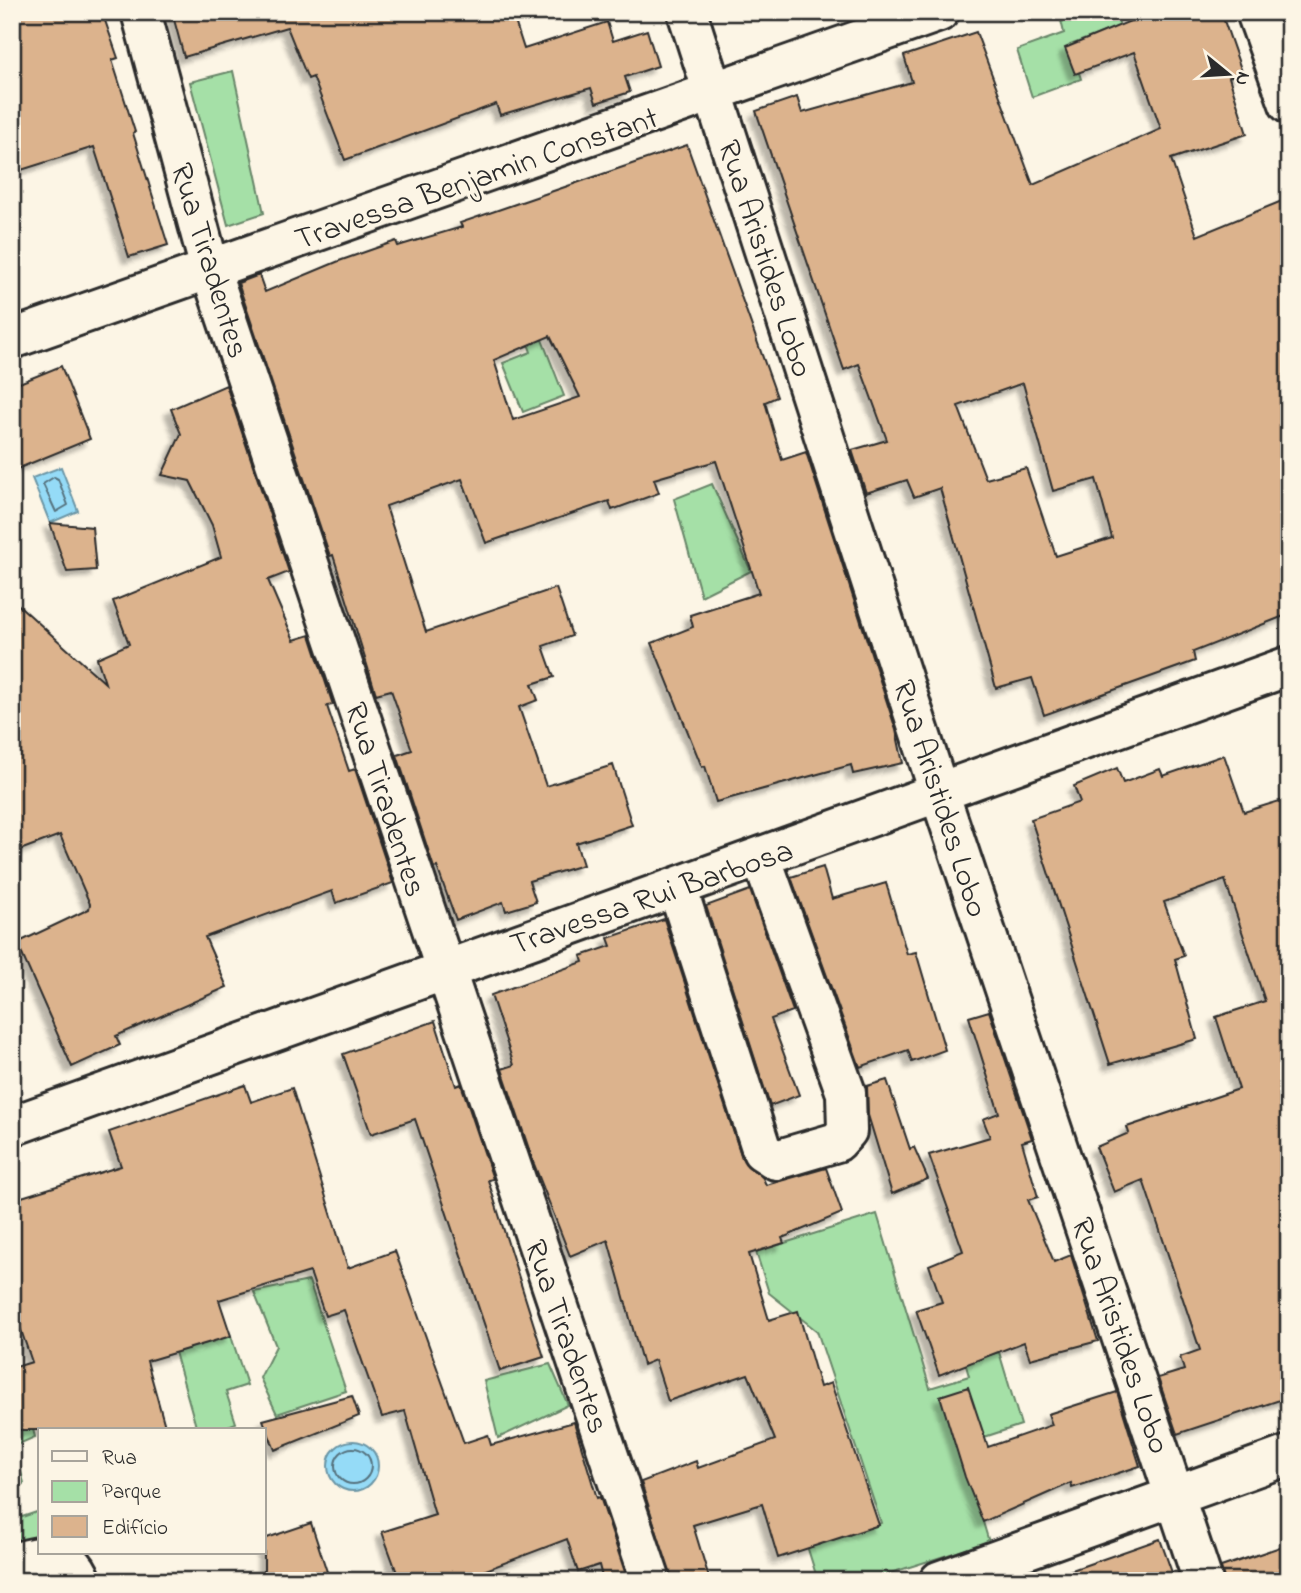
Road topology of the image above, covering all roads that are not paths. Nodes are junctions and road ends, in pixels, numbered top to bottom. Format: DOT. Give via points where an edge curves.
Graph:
graph roads {
  1 [pos="141,12"];
  2 [pos="687,12"];
  3 [pos="939,12"];
  4 [pos="1256,12"];
  5 [pos="714,93"];
  6 [pos="1289,104"];
  7 [pos="210,269"];
  8 [pos="12,339"];
  9 [pos="1289,666"];
  10 [pos="940,795"];
  11 [pos="761,857"];
  12 [pos="677,887"];
  13 [pos="444,969"];
  14 [pos="12,1126"];
  15 [pos="1289,1455"];
  16 [pos="1176,1496"];
  17 [pos="49,1554"];
  18 [pos="55,1554"];
  19 [pos="12,1563"];
  20 [pos="82,1581"];
  21 [pos="651,1581"];
  22 [pos="939,1581"];
  23 [pos="1203,1581"];
  1 -- 7 [label="street, Rua Tiradentes"];
  2 -- 5 [label="street, Rua Aristides Lobo"];
  3 -- 5 [label="street, Travessa Benjamin Constant"];
  4 -- 6 [label="street"];
  5 -- 7 [label="street, Travessa Benjamin Constant"];
  5 -- 10 [label="street, Rua Aristides Lobo"];
  7 -- 8 [label="street, Travessa Benjamin Constant"];
  7 -- 13 [label="street, Rua Tiradentes"];
  9 -- 10 [label="street, Travessa Rui Barbosa"];
  10 -- 11 [label="street, Travessa Rui Barbosa"];
  10 -- 16 [label="street, Rua Aristides Lobo"];
  11 -- 12 [label="street, Travessa Rui Barbosa"];
  11 -- 12 [label="street" via="846,1093 847,1131 837,1142 776,1160 762,1151"];
  12 -- 13 [label="street, Travessa Rui Barbosa"];
  13 -- 14 [label="street, Travessa Rui Barbosa"];
  13 -- 21 [label="street, Rua Tiradentes"];
  15 -- 16 [label="street"];
  16 -- 22 [label="street"];
  16 -- 23 [label="street, Rua Aristides Lobo"];
  17 -- 19 [label="street"];
  18 -- 20 [label="street" via="73,1563"];
}
